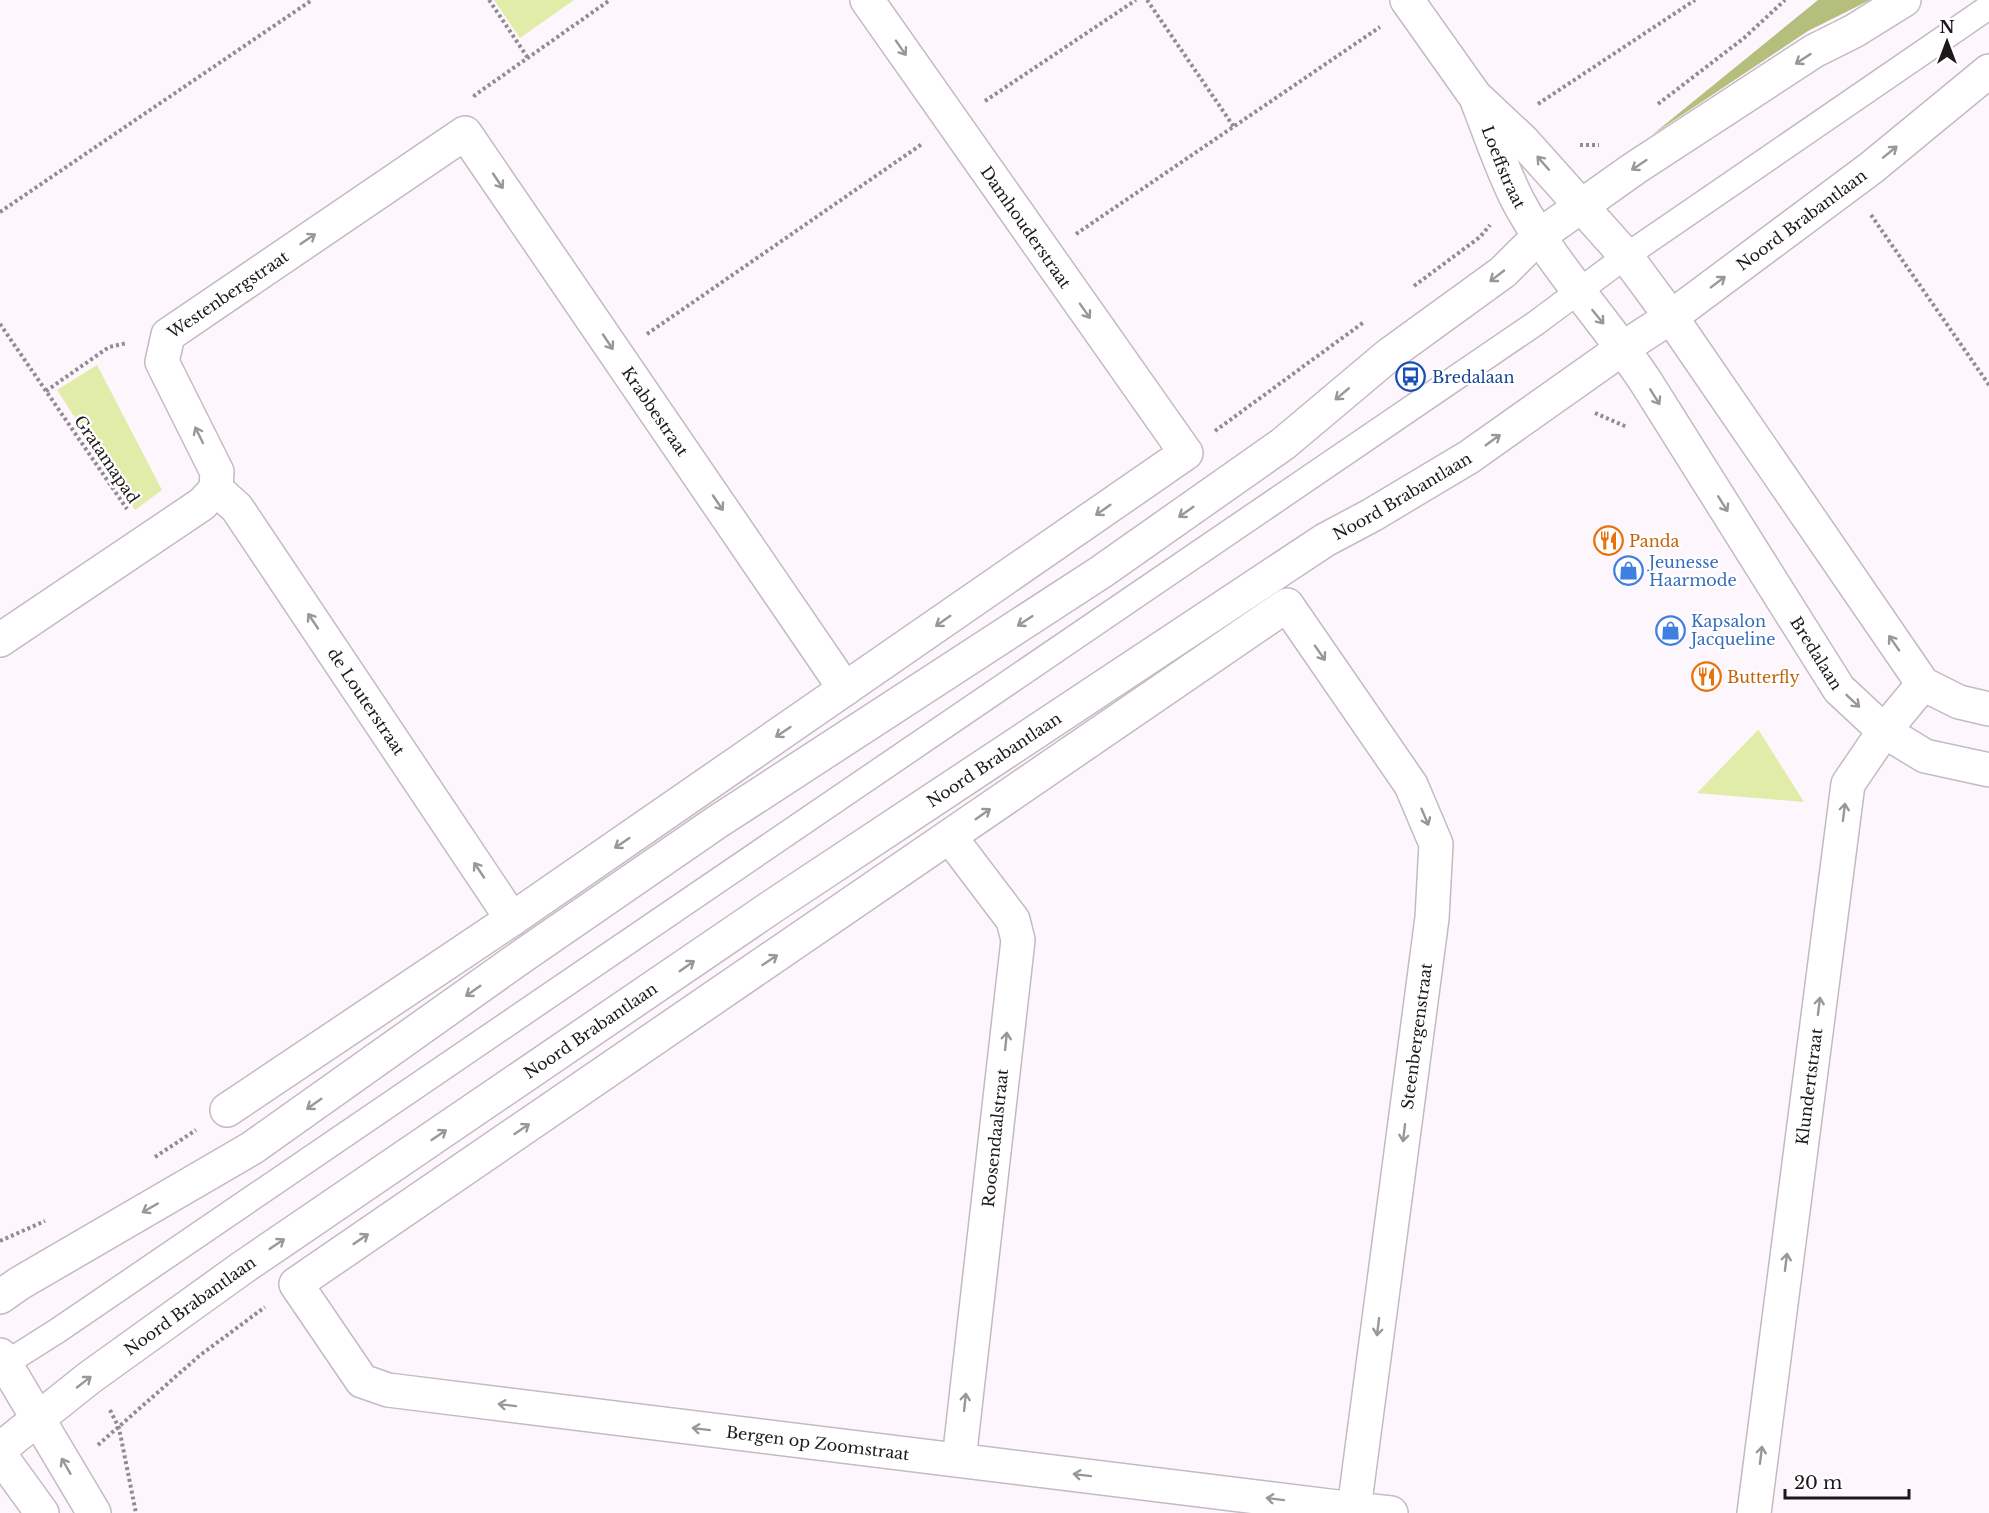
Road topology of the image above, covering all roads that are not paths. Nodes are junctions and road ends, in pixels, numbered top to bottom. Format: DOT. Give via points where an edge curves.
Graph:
graph roads {
  1 [pos="867,0"];
  2 [pos="1904,0"];
  3 [pos="1409,3"];
  4 [pos="1989,7"];
  5 [pos="1989,71"];
  6 [pos="1475,96"];
  7 [pos="465,133"];
  8 [pos="1581,207"];
  9 [pos="1539,236"];
  10 [pos="1626,256"];
  11 [pos="1577,291"];
  12 [pos="1671,317"];
  13 [pos="1623,348"];
  14 [pos="216,489"];
  15 [pos="0,640"];
  16 [pos="1923,684"];
  17 [pos="845,689"];
  18 [pos="1989,709"];
  19 [pos="1884,731"];
  20 [pos="1989,770"];
  21 [pos="950,837"];
  22 [pos="512,919"];
  23 [pos="227,1110"];
  24 [pos="0,1297"];
  25 [pos="2,1362"];
  26 [pos="39,1418"];
  27 [pos="0,1449"];
  28 [pos="0,1455"];
  29 [pos="959,1460"];
  30 [pos="1354,1509"];
  31 [pos="42,1513"];
  32 [pos="94,1513"];
  33 [pos="1392,1513"];
  34 [pos="1754,1513"];
  1 -- 17 [label="street, Damhouderstraat, one-way" via="1186,453"];
  2 -- 8 [label="street, one-way" via="1814,51"];
  3 -- 6 [label="street, Loeffstraat"];
  4 -- 10 [label="lane"];
  12 -- 5 [label="street, Noord Brabantlaan, one-way" via="1871,168"];
  8 -- 6 [label="street, Loeffstraat, one-way" via="1523,141"];
  6 -- 9 [label="street, Loeffstraat" via="1507,177"];
  14 -- 7 [label="street, Westenbergstraat, one-way" via="217,472 162,362 168,335"];
  7 -- 17 [label="street, Krabbestraat, one-way"];
  8 -- 9 [label="street"];
  8 -- 10 [label="street, Loeffstraat"];
  9 -- 11 [label="street, Loeffstraat"];
  9 -- 24 [label="street, one-way" via="1503,272 1390,354 1283,444 1101,572 717,822 252,1148"];
  10 -- 11 [label="lane"];
  10 -- 12 [label="street, Loeffstraat"];
  11 -- 13 [label="street, Bredalaan, one-way"];
  11 -- 25 [label="lane" via="1536,323 67,1324"];
  12 -- 13 [label="street, Noord Brabantlaan"];
  16 -- 12 [label="street, one-way"];
  13 -- 19 [label="street, Bredalaan, one-way" via="1839,689"];
  26 -- 13 [label="street, Noord Brabantlaan, one-way" via="242,1268 773,906 1325,540 1469,457"];
  14 -- 15 [label="street" via="202,504"];
  22 -- 14 [label="street, de Louterstraat, one-way" via="237,508"];
  16 -- 18 [label="street" via="1959,702"];
  16 -- 19 [label="street, Klundertstraat"];
  17 -- 22 [label="street, one-way"];
  19 -- 20 [label="street, Bredalaan" via="1925,756"];
  34 -- 19 [label="street, Klundertstraat, one-way" via="1848,784"];
  29 -- 21 [label="street, Roosendaalstraat, one-way" via="1018,940 1013,920"];
  29 -- 21 [label="street, Bergen op Zoomstraat, one-way" via="388,1390 362,1381 296,1284"];
  21 -- 30 [label="street, Steenbergenstraat, one-way" via="1287,605 1411,785 1436,844 1432,918"];
  22 -- 23 [label="street"];
  25 -- 26 [label="street"];
  26 -- 27 [label="street, Noord Brabantlaan"];
  32 -- 26 [label="street, one-way"];
  28 -- 31 [label="street"];
  30 -- 29 [label="street, Bergen op Zoomstraat, one-way"];
  30 -- 33 [label="street, Bergen op Zoomstraat"];
}
